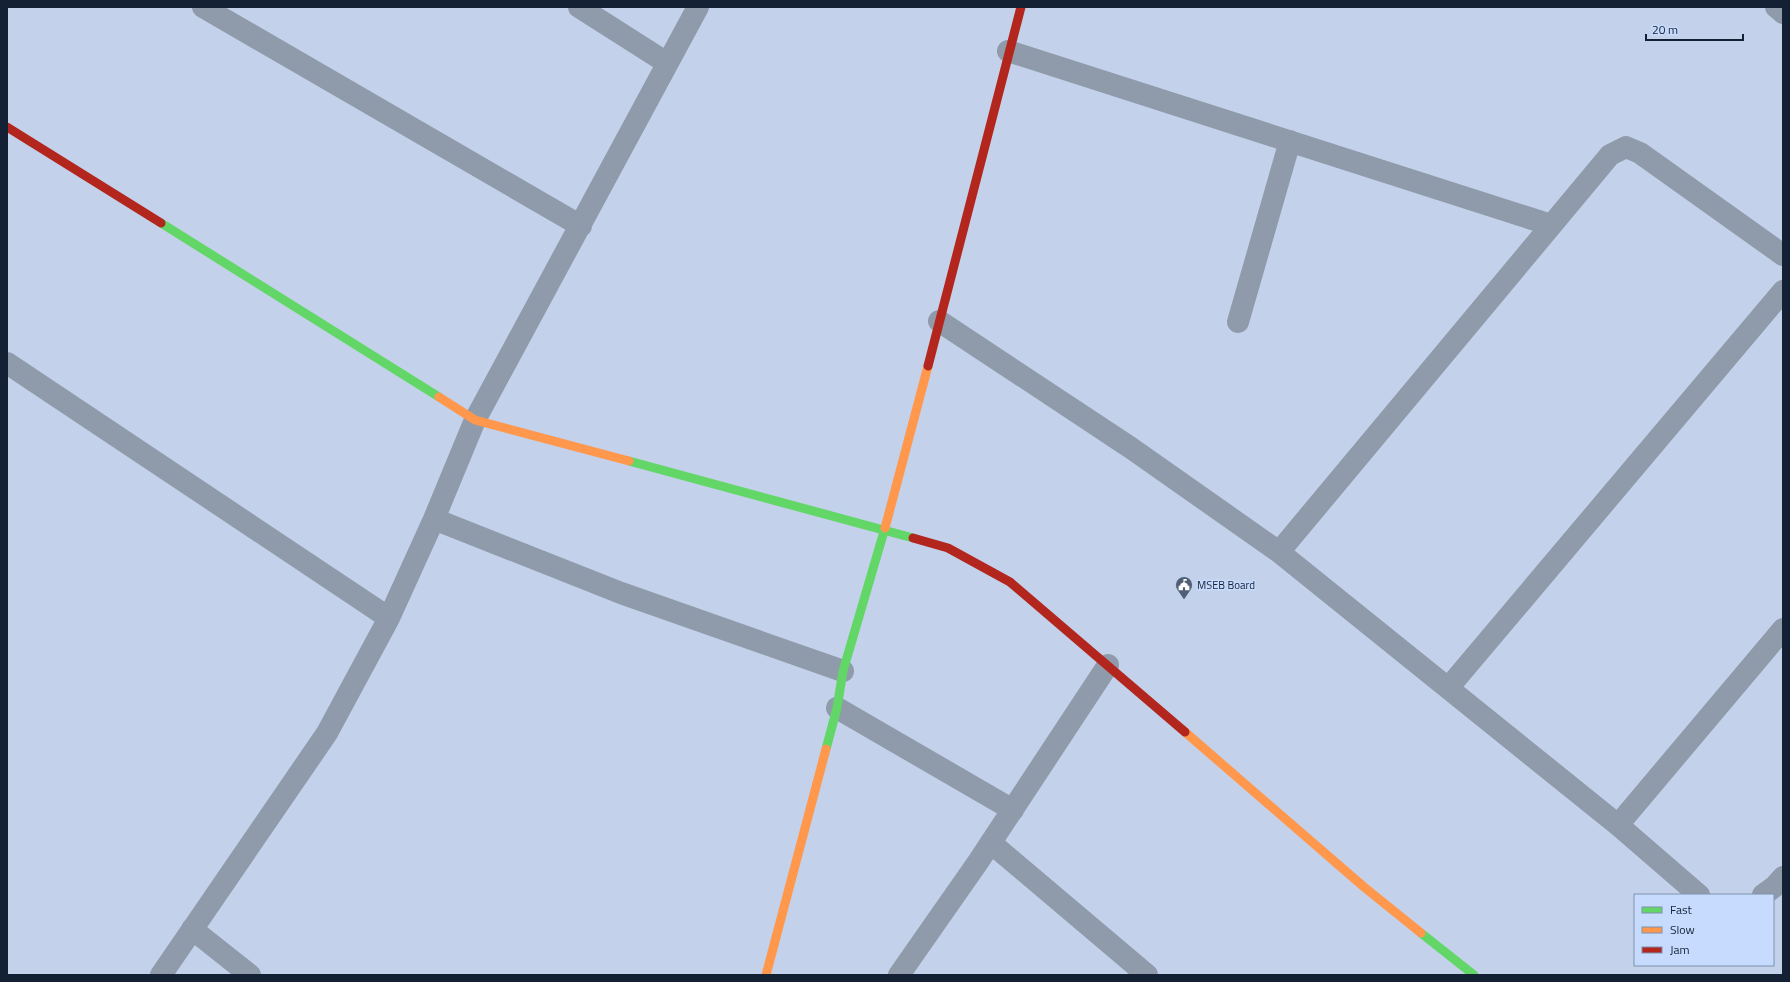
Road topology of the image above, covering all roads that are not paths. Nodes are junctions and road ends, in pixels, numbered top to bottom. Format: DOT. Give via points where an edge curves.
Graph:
graph roads {
  1 [pos="203,7"];
  2 [pos="579,7"];
  3 [pos="698,7"];
  4 [pos="1020,7"];
  5 [pos="1776,7"];
  6 [pos="1783,13"];
  7 [pos="1008,50"];
  8 [pos="666,63"];
  9 [pos="7,127"];
  10 [pos="1290,141"];
  11 [pos="1551,225"];
  12 [pos="581,226"];
  13 [pos="1783,255"];
  14 [pos="1783,291"];
  15 [pos="939,321"];
  16 [pos="1238,322"];
  17 [pos="7,362"];
  18 [pos="475,420"];
  19 [pos="434,519"];
  20 [pos="885,529"];
  21 [pos="1279,552"];
  22 [pos="388,618"];
  23 [pos="1783,629"];
  24 [pos="1108,666"];
  25 [pos="844,671"];
  26 [pos="1449,687"];
  27 [pos="838,708"];
  28 [pos="1013,810"];
  29 [pos="1618,825"];
  30 [pos="990,843"];
  31 [pos="1783,877"];
  32 [pos="1698,894"];
  33 [pos="1764,894"];
  34 [pos="192,929"];
  35 [pos="161,975"];
  36 [pos="250,975"];
  37 [pos="766,975"];
  38 [pos="899,975"];
  39 [pos="1147,975"];
  40 [pos="1474,975"];
  1 -- 12 [label="street"];
  2 -- 8 [label="street"];
  3 -- 8 [label="street"];
  4 -- 7 [label="street"];
  5 -- 6 [label="street"];
  7 -- 10 [label="street"];
  7 -- 15 [label="street"];
  8 -- 12 [label="street"];
  9 -- 18 [label="street"];
  10 -- 11 [label="street"];
  10 -- 16 [label="street"];
  11 -- 13 [label="street" via="1610,155 1626,147 1640,153"];
  11 -- 21 [label="street"];
  12 -- 18 [label="street"];
  14 -- 26 [label="street"];
  15 -- 20 [label="street"];
  15 -- 21 [label="street" via="1132,448"];
  17 -- 22 [label="street"];
  18 -- 19 [label="street"];
  18 -- 20 [label="street"];
  19 -- 22 [label="street"];
  19 -- 25 [label="street" via="621,593"];
  20 -- 24 [label="street" via="948,548 1010,582"];
  20 -- 25 [label="street"];
  21 -- 26 [label="street"];
  22 -- 34 [label="street" via="327,733"];
  23 -- 29 [label="street"];
  24 -- 28 [label="street"];
  24 -- 40 [label="street" via="1364,888"];
  25 -- 27 [label="street"];
  26 -- 29 [label="street"];
  27 -- 28 [label="street"];
  27 -- 37 [label="street"];
  28 -- 30 [label="street"];
  29 -- 32 [label="street"];
  30 -- 38 [label="street"];
  30 -- 39 [label="street"];
  31 -- 33 [label="street"];
  34 -- 35 [label="street"];
  34 -- 36 [label="street"];
}
